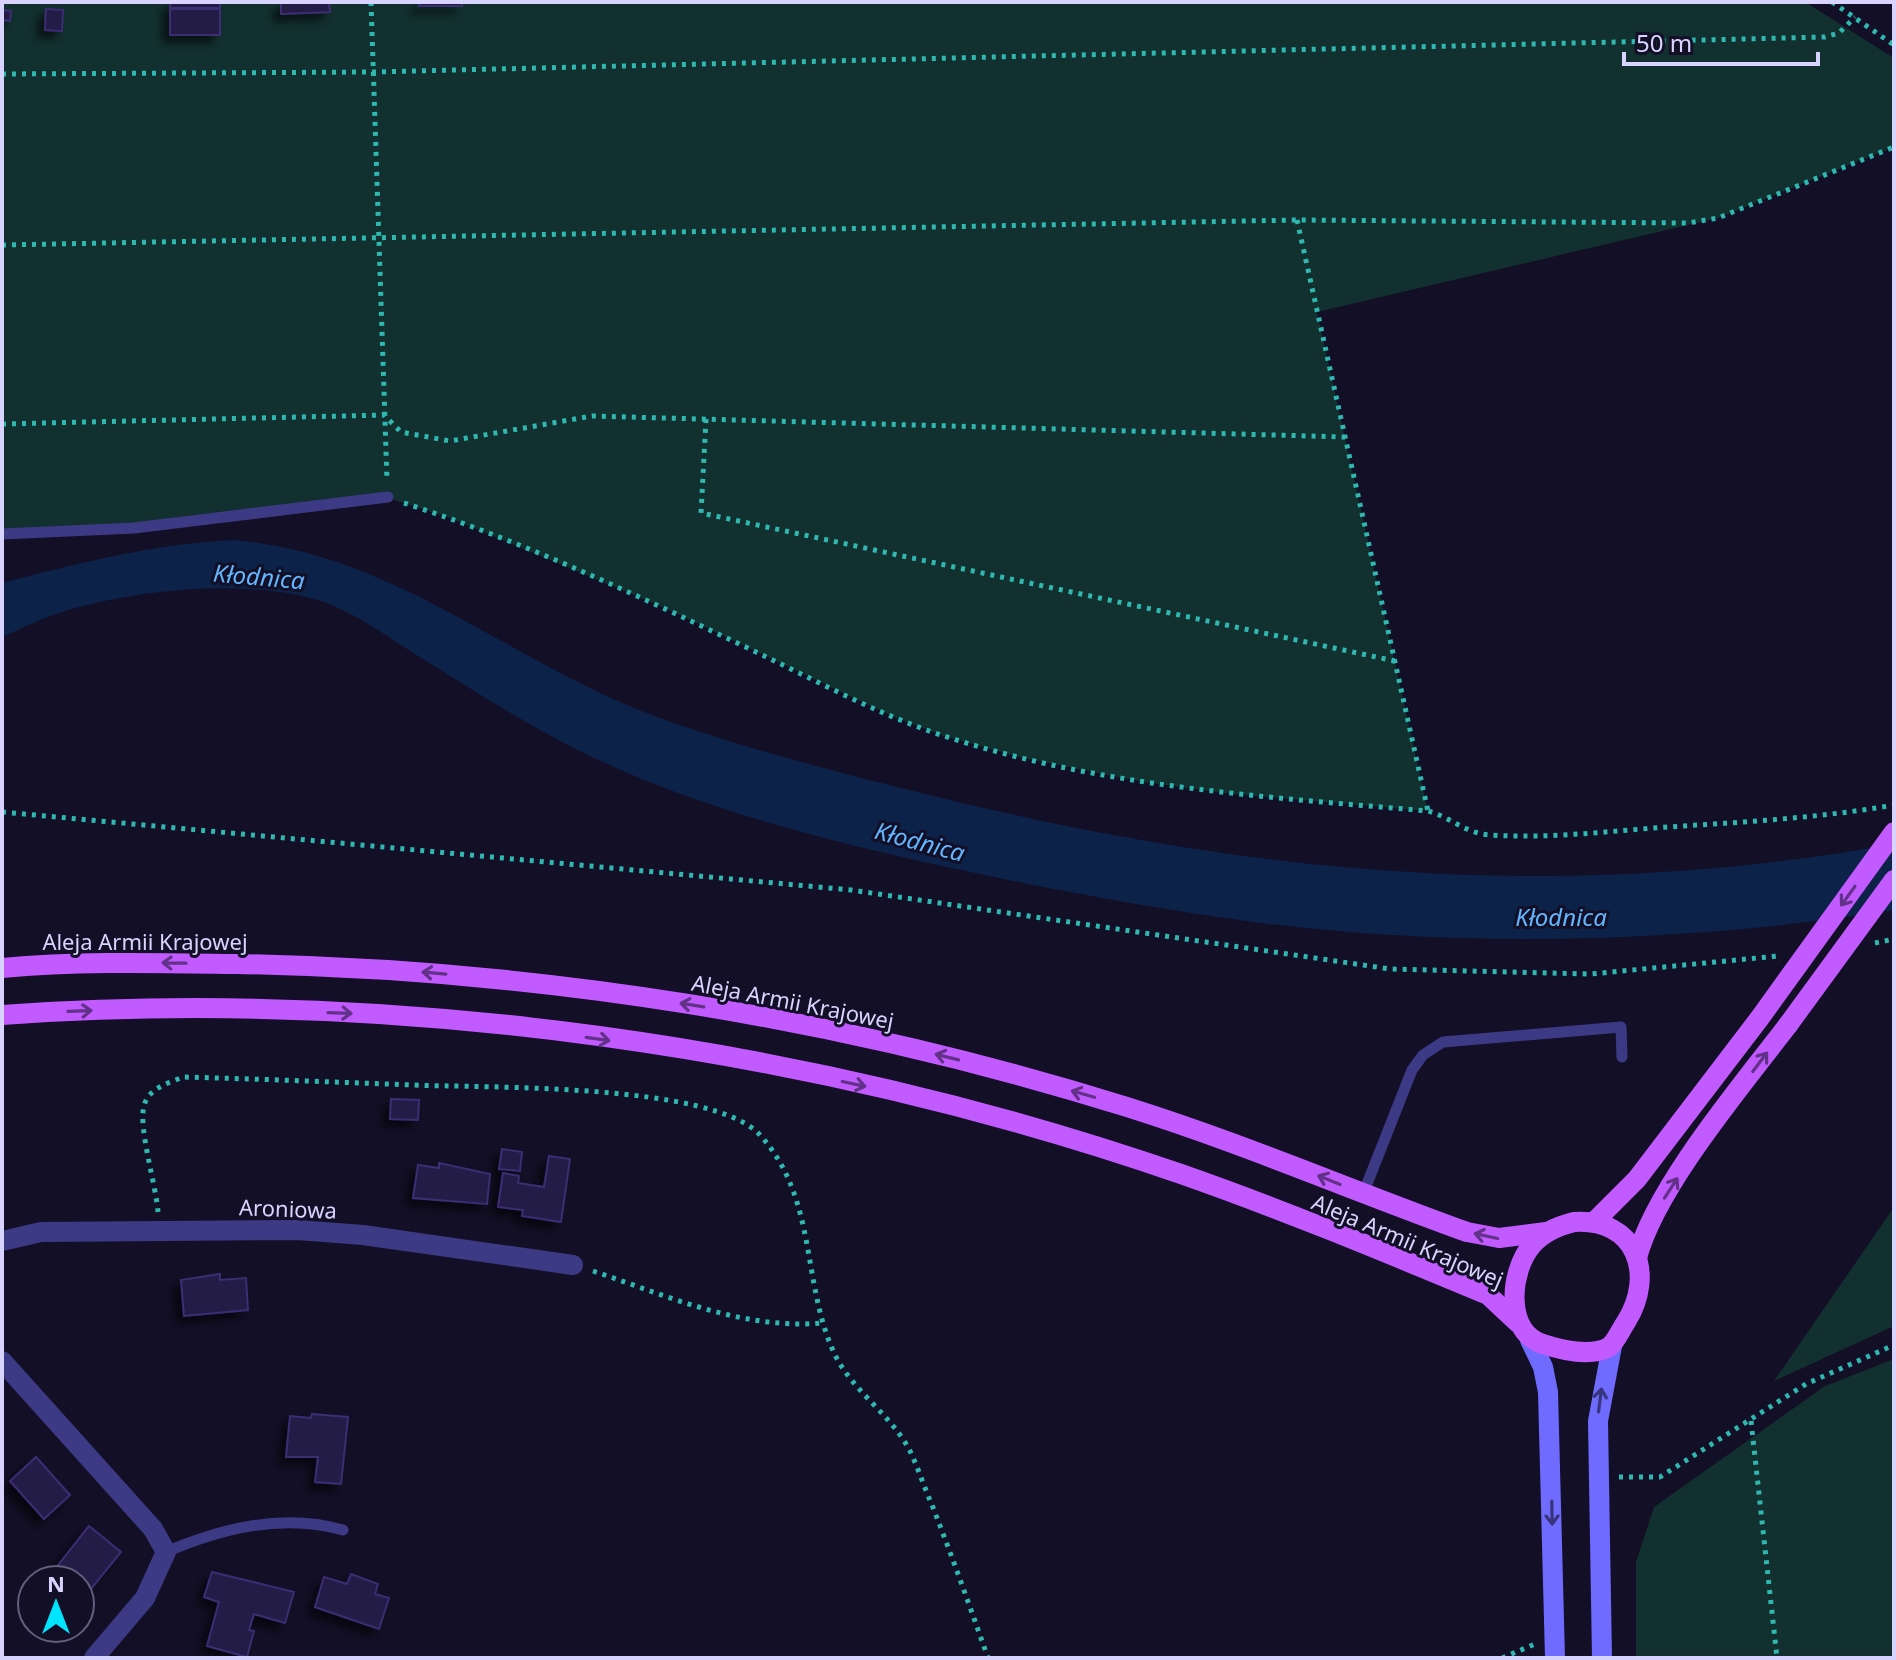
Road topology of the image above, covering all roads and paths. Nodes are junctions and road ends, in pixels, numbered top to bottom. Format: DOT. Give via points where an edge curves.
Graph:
graph roads {
  1 [pos="371,2"];
  2 [pos="1832,2"];
  3 [pos="1855,17"];
  4 [pos="1894,45"];
  5 [pos="372,72"];
  6 [pos="2,74"];
  7 [pos="1894,147"];
  8 [pos="1297,220"];
  9 [pos="376,237"];
  10 [pos="2,245"];
  11 [pos="384,415"];
  12 [pos="706,419"];
  13 [pos="2,424"];
  14 [pos="1345,437"];
  15 [pos="388,497"];
  16 [pos="2,534"];
  17 [pos="1395,661"];
  18 [pos="1894,805"];
  19 [pos="1428,811"];
  20 [pos="2,812"];
  21 [pos="1894,832"];
  22 [pos="1894,880"];
  23 [pos="1894,939"];
  24 [pos="1868,945"];
  25 [pos="1779,956"];
  26 [pos="2,968"];
  27 [pos="2,1015"];
  28 [pos="1622,1057"];
  29 [pos="1363,1194"];
  30 [pos="1594,1222"];
  31 [pos="159,1229"];
  32 [pos="1546,1232"];
  33 [pos="2,1241"];
  34 [pos="1637,1258"];
  35 [pos="573,1265"];
  36 [pos="822,1323"];
  37 [pos="1524,1332"];
  38 [pos="1894,1345"];
  39 [pos="1612,1346"];
  40 [pos="2,1361"];
  41 [pos="1751,1421"];
  42 [pos="1598,1478"];
  43 [pos="343,1530"];
  44 [pos="166,1552"];
  45 [pos="1554,1636"];
  46 [pos="94,1658"];
  47 [pos="988,1658"];
  48 [pos="1502,1658"];
  49 [pos="1555,1658"];
  50 [pos="1602,1658"];
  51 [pos="1777,1658"];
  1 -- 5 [label="path"];
  2 -- 3 [label="path"];
  3 -- 4 [label="path"];
  3 -- 5 [label="path" via="1839,33 1825,37"];
  5 -- 6 [label="path"];
  5 -- 9 [label="path"];
  7 -- 8 [label="path" via="1718,218 1688,223"];
  8 -- 9 [label="path"];
  8 -- 14 [label="path"];
  9 -- 10 [label="path"];
  9 -- 11 [label="path"];
  11 -- 12 [label="path" via="401,432 450,441 592,416"];
  11 -- 13 [label="path"];
  11 -- 15 [label="path"];
  12 -- 14 [label="path"];
  12 -- 17 [label="path" via="701,513"];
  14 -- 17 [label="path"];
  15 -- 16 [label="lane" via="134,528"];
  15 -- 19 [label="path" via="665,608 944,736 1143,782"];
  17 -- 19 [label="path"];
  18 -- 19 [label="path" via="1730,823 1488,835"];
  20 -- 25 [label="path" via="851,890 1390,969 1591,974"];
  21 -- 30 [label="main road, one-way, bridge" via="1637,1179"];
  34 -- 22 [label="main road, one-way, bridge" via="1646,1228 1670,1190"];
  23 -- 24 [label="path"];
  29 -- 26 [label="main road, Aleja Armii Krajowej, one-way" via="1255,1150 1037,1081 883,1042 725,1011 550,984 350,966 163,963"];
  27 -- 37 [label="main road, Aleja Armii Krajowej, one-way" via="166,1008 413,1018 681,1050 793,1071 1009,1122 1182,1174 1488,1295"];
  28 -- 29 [label="lane" via="1621,1027 1443,1042 1412,1070"];
  32 -- 29 [label="main road, Aleja Armii Krajowej, one-way" via="1488,1236"];
  30 -- 32 [label="main road" via="1574,1222"];
  30 -- 34 [label="main road" via="1624,1238"];
  31 -- 33 [label="street, Aroniowa" via="41,1232"];
  31 -- 35 [label="street, Aroniowa" via="363,1235"];
  31 -- 36 [label="path" via="156,1181 143,1131 144,1104 157,1087 183,1077 651,1098 709,1109 742,1121 759,1134 802,1215"];
  32 -- 37 [label="main road" via="1528,1251 1520,1270 1516,1305"];
  34 -- 39 [label="main road" via="1639,1295"];
  35 -- 36 [label="path" via="730,1317 782,1327"];
  36 -- 47 [label="path" via="836,1358 909,1449"];
  37 -- 39 [label="main road" via="1574,1351"];
  37 -- 45 [label="main road, Aleja Armii Krajowej, one-way" via="1543,1367 1548,1392"];
  38 -- 41 [label="path" via="1806,1384"];
  42 -- 39 [label="main road, one-way" via="1600,1395"];
  40 -- 44 [label="street" via="153,1529"];
  41 -- 42 [label="path" via="1660,1477"];
  41 -- 51 [label="path"];
  42 -- 50 [label="main road"];
  43 -- 44 [label="lane" via="309,1521 263,1525 209,1534"];
  44 -- 46 [label="street" via="145,1598"];
  45 -- 48 [label="path"];
  45 -- 49 [label="main road, Aleja Armii Krajowej"];
}
